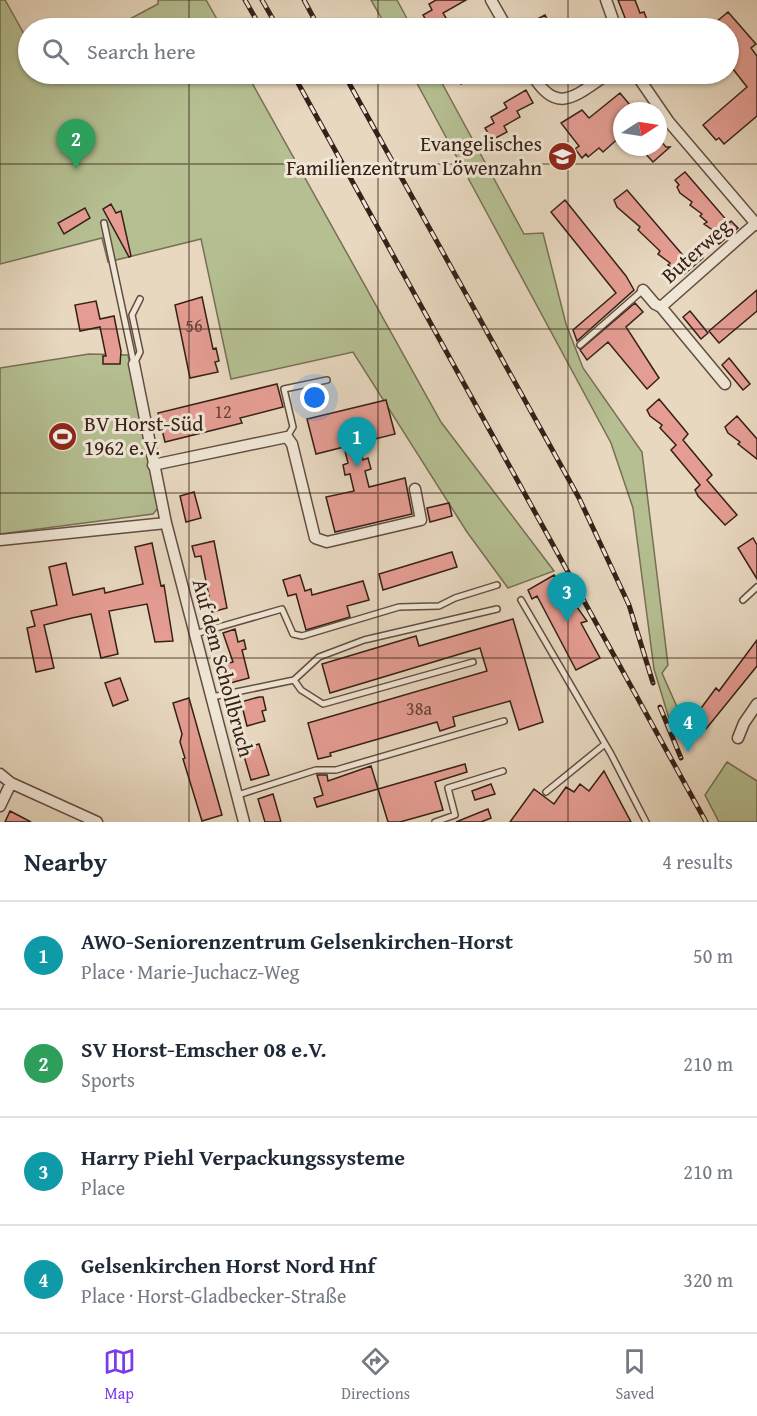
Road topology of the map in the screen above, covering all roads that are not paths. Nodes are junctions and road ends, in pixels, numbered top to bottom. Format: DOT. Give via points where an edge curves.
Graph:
graph roads {
  1 [pos="491,0"];
  2 [pos="606,0"];
  3 [pos="501,18"];
  4 [pos="612,18"];
  5 [pos="538,84"];
  6 [pos="593,84"];
  7 [pos="643,84"];
  8 [pos="104,223"];
  9 [pos="756,224"];
  10 [pos="643,290"];
  11 [pos="140,299"];
  12 [pos="661,307"];
  13 [pos="580,345"];
  14 [pos="134,364"];
  15 [pos="327,380"];
  16 [pos="725,384"];
  17 [pos="287,437"];
  18 [pos="153,465"];
  19 [pos="415,489"];
  20 [pos="166,523"];
  21 [pos="0,540"];
  22 [pos="497,585"];
  23 [pos="757,587"];
  24 [pos="521,600"];
  25 [pos="743,600"];
  26 [pos="497,609"];
  27 [pos="195,634"];
  28 [pos="473,662"];
  29 [pos="294,680"];
  30 [pos="210,698"];
  31 [pos="757,704"];
  32 [pos="504,721"];
  33 [pos="738,738"];
  34 [pos="605,744"];
  35 [pos="503,771"];
  36 [pos="0,774"];
  37 [pos="11,783"];
  38 [pos="546,792"];
  39 [pos="236,795"];
  40 [pos="0,806"];
  41 [pos="97,822"];
  42 [pos="244,822"];
  43 [pos="435,822"];
  44 [pos="646,822"];
  1 -- 3 [label="street"];
  2 -- 4 [label="street"];
  5 -- 6 [label="street" via="543,92 559,100 571,98"];
  7 -- 9 [label="street" via="669,122"];
  8 -- 14 [label="lane"];
  9 -- 12 [label="street, Buterweg"];
  10 -- 12 [label="street, Buterweg"];
  10 -- 13 [label="lane"];
  11 -- 14 [label="lane" via="132,315 140,352"];
  12 -- 16 [label="street, Buterweg"];
  14 -- 18 [label="street, Auf dem Schollbruch"];
  15 -- 17 [label="lane" via="284,389 293,427"];
  17 -- 18 [label="street"];
  17 -- 19 [label="street" via="315,538 327,542 421,520"];
  18 -- 20 [label="street, Auf dem Schollbruch"];
  20 -- 21 [label="street"];
  20 -- 27 [label="street, Auf dem Schollbruch"];
  22 -- 27 [label="lane" via="439,606 399,607 302,636 294,634 282,609"];
  23 -- 25 [label="lane"];
  24 -- 34 [label="lane"];
  26 -- 29 [label="lane" via="364,640 319,657"];
  27 -- 30 [label="street, Auf dem Schollbruch"];
  28 -- 29 [label="lane" via="323,704 301,690"];
  29 -- 30 [label="lane"];
  30 -- 39 [label="street, Auf dem Schollbruch"];
  31 -- 33 [label="street"];
  32 -- 39 [label="lane"];
  34 -- 38 [label="lane"];
  34 -- 44 [label="lane"];
  35 -- 43 [label="lane" via="448,788 455,815"];
  36 -- 37 [label="street"];
  37 -- 40 [label="street"];
  37 -- 41 [label="street"];
  39 -- 42 [label="street, Auf dem Schollbruch"];
}
